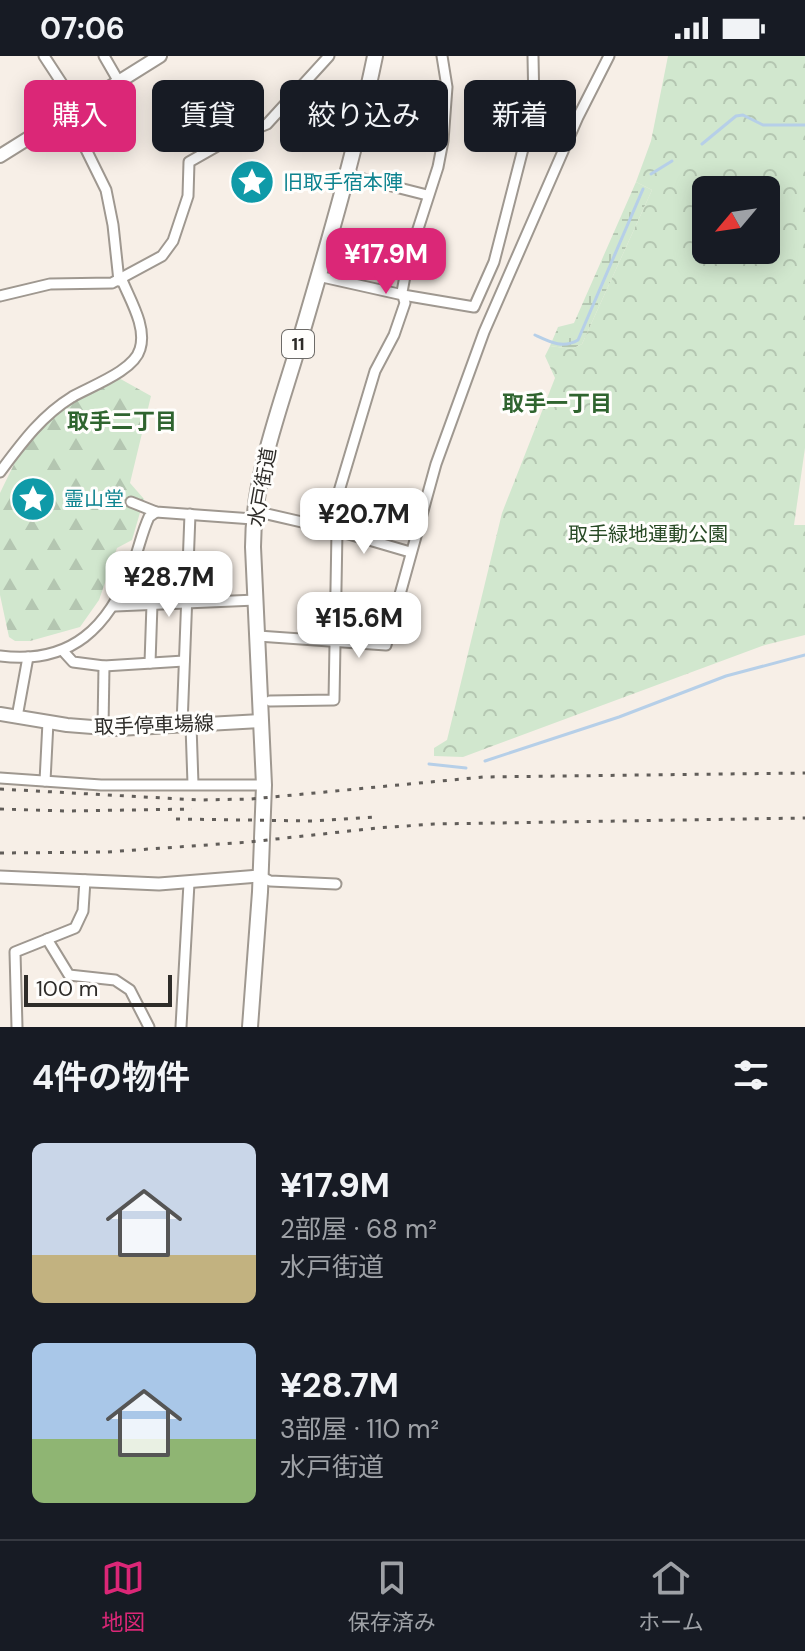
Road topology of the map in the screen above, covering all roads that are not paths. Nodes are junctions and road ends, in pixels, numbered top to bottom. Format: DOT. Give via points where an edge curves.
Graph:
graph roads {
  1 [pos="44,56"];
  2 [pos="104,56"];
  3 [pos="160,56"];
  4 [pos="329,56"];
  5 [pos="375,56"];
  6 [pos="442,56"];
  7 [pos="533,56"];
  8 [pos="609,56"];
  9 [pos="57,80"];
  10 [pos="118,80"];
  11 [pos="122,80"];
  12 [pos="24,140"];
  13 [pos="90,152"];
  14 [pos="0,155"];
  15 [pos="348,175"];
  16 [pos="427,195"];
  17 [pos="494,262"];
  18 [pos="318,276"];
  19 [pos="506,279"];
  20 [pos="120,280"];
  21 [pos="403,295"];
  22 [pos="0,296"];
  23 [pos="0,472"];
  24 [pos="131,502"];
  25 [pos="156,512"];
  26 [pos="190,514"];
  27 [pos="254,515"];
  28 [pos="332,529"];
  29 [pos="410,552"];
  30 [pos="256,600"];
  31 [pos="187,602"];
  32 [pos="152,604"];
  33 [pos="115,606"];
  34 [pos="258,636"];
  35 [pos="334,642"];
  36 [pos="63,651"];
  37 [pos="0,656"];
  38 [pos="28,657"];
  39 [pos="184,661"];
  40 [pos="150,663"];
  41 [pos="104,666"];
  42 [pos="270,701"];
  43 [pos="0,714"];
  44 [pos="17,717"];
  45 [pos="261,721"];
  46 [pos="48,722"];
  47 [pos="187,725"];
  48 [pos="103,728"];
  49 [pos="0,778"];
  50 [pos="45,781"];
  51 [pos="193,784"];
  52 [pos="264,785"];
  53 [pos="260,876"];
  54 [pos="0,877"];
  55 [pos="85,880"];
  56 [pos="189,883"];
  57 [pos="336,884"];
  58 [pos="47,939"];
  59 [pos="17,1027"];
  60 [pos="149,1027"];
  61 [pos="181,1027"];
  62 [pos="250,1027"];
  1 -- 9 [label="street"];
  2 -- 10 [label="street"];
  3 -- 11 [label="main road"];
  4 -- 20 [label="street" via="267,124 189,162 188,196 173,241 162,256"];
  5 -- 15 [label="main road, 水戸街道 / 11"];
  6 -- 16 [label="street" via="447,87 443,141"];
  7 -- 17 [label="street" via="534,106"];
  8 -- 19 [label="street"];
  12 -- 14 [label="main road"];
  13 -- 20 [label="street" via="106,190"];
  15 -- 16 [label="street"];
  15 -- 18 [label="main road, 水戸街道 / 11"];
  16 -- 21 [label="street"];
  17 -- 19 [label="street"];
  17 -- 21 [label="street" via="474,307"];
  18 -- 21 [label="street"];
  18 -- 27 [label="main road, 水戸街道 / 11" via="264,461"];
  19 -- 29 [label="street" via="436,464"];
  20 -- 22 [label="street" via="50,284"];
  20 -- 23 [label="street" via="139,323 142,346 133,363 47,414"];
  21 -- 28 [label="street" via="394,335 375,371"];
  24 -- 25 [label="street"];
  25 -- 26 [label="street"];
  25 -- 33 [label="street" via="149,517"];
  26 -- 27 [label="street"];
  26 -- 31 [label="street"];
  27 -- 28 [label="street"];
  27 -- 30 [label="main road, 水戸街道 / 11"];
  28 -- 29 [label="street"];
  28 -- 35 [label="street"];
  29 -- 35 [label="street" via="386,645"];
  30 -- 31 [label="street"];
  30 -- 34 [label="main road, 水戸街道 / 11"];
  31 -- 32 [label="street"];
  31 -- 39 [label="street"];
  32 -- 33 [label="street"];
  32 -- 40 [label="street"];
  33 -- 36 [label="street" via="90,634"];
  34 -- 35 [label="street"];
  34 -- 45 [label="main road, 水戸街道 / 11"];
  35 -- 42 [label="street" via="334,700"];
  36 -- 38 [label="street"];
  36 -- 41 [label="street" via="73,662"];
  37 -- 38 [label="street"];
  38 -- 44 [label="street"];
  39 -- 40 [label="street"];
  39 -- 47 [label="street"];
  40 -- 41 [label="street"];
  41 -- 48 [label="street"];
  43 -- 44 [label="main road, 取手停車場線"];
  44 -- 46 [label="main road, 取手停車場線"];
  45 -- 47 [label="main road, 取手停車場線"];
  45 -- 52 [label="main road, 水戸街道 / 11"];
  46 -- 48 [label="main road, 取手停車場線"];
  46 -- 50 [label="street"];
  47 -- 48 [label="main road, 取手停車場線"];
  47 -- 51 [label="street"];
  49 -- 50 [label="street"];
  50 -- 51 [label="street"];
  51 -- 52 [label="street"];
  52 -- 53 [label="main road, 水戸街道 / 11"];
  53 -- 56 [label="street"];
  53 -- 57 [label="street"];
  53 -- 62 [label="main road, 水戸街道 / 11"];
  54 -- 55 [label="street"];
  55 -- 56 [label="street"];
  55 -- 58 [label="street" via="83,911 75,928"];
  56 -- 61 [label="street"];
  58 -- 59 [label="street" via="15,952"];
  58 -- 60 [label="street" via="69,975 115,980 130,990"];
}
